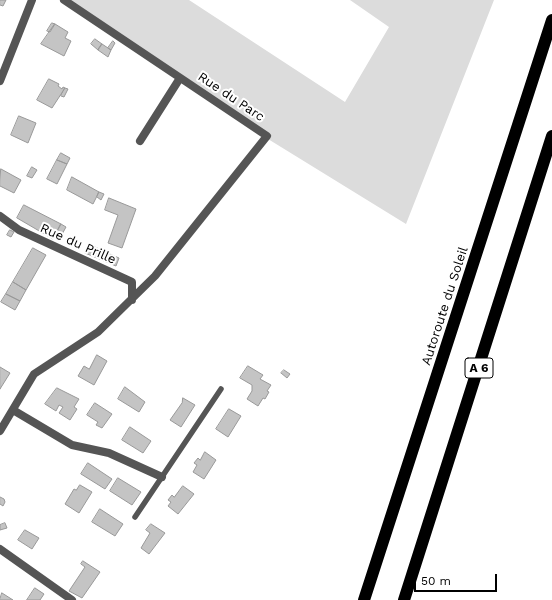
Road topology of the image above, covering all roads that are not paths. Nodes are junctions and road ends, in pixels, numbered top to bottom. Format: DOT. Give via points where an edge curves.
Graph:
graph roads {
  1 [pos="32,0"];
  2 [pos="64,0"];
  3 [pos="552,20"];
  4 [pos="180,78"];
  5 [pos="0,81"];
  6 [pos="552,136"];
  7 [pos="140,141"];
  8 [pos="0,216"];
  9 [pos="132,300"];
  10 [pos="221,389"];
  11 [pos="13,410"];
  12 [pos="0,431"];
  13 [pos="162,477"];
  14 [pos="135,517"];
  15 [pos="0,549"];
  16 [pos="72,600"];
  17 [pos="364,600"];
  18 [pos="404,600"];
  1 -- 5 [label="street"];
  2 -- 4 [label="street, Rue du Parc"];
  3 -- 17 [label="highway, Autoroute du Soleil"];
  4 -- 7 [label="street"];
  4 -- 9 [label="street, Rue du Parc" via="267,136 155,276"];
  6 -- 18 [label="highway, A 6"];
  8 -- 9 [label="street, Rue du Prille" via="19,230 132,282"];
  9 -- 11 [label="street" via="98,332 34,374"];
  10 -- 13 [label="lane"];
  11 -- 12 [label="street"];
  11 -- 13 [label="street" via="72,445 109,453"];
  13 -- 14 [label="lane"];
  15 -- 16 [label="street"];
}
